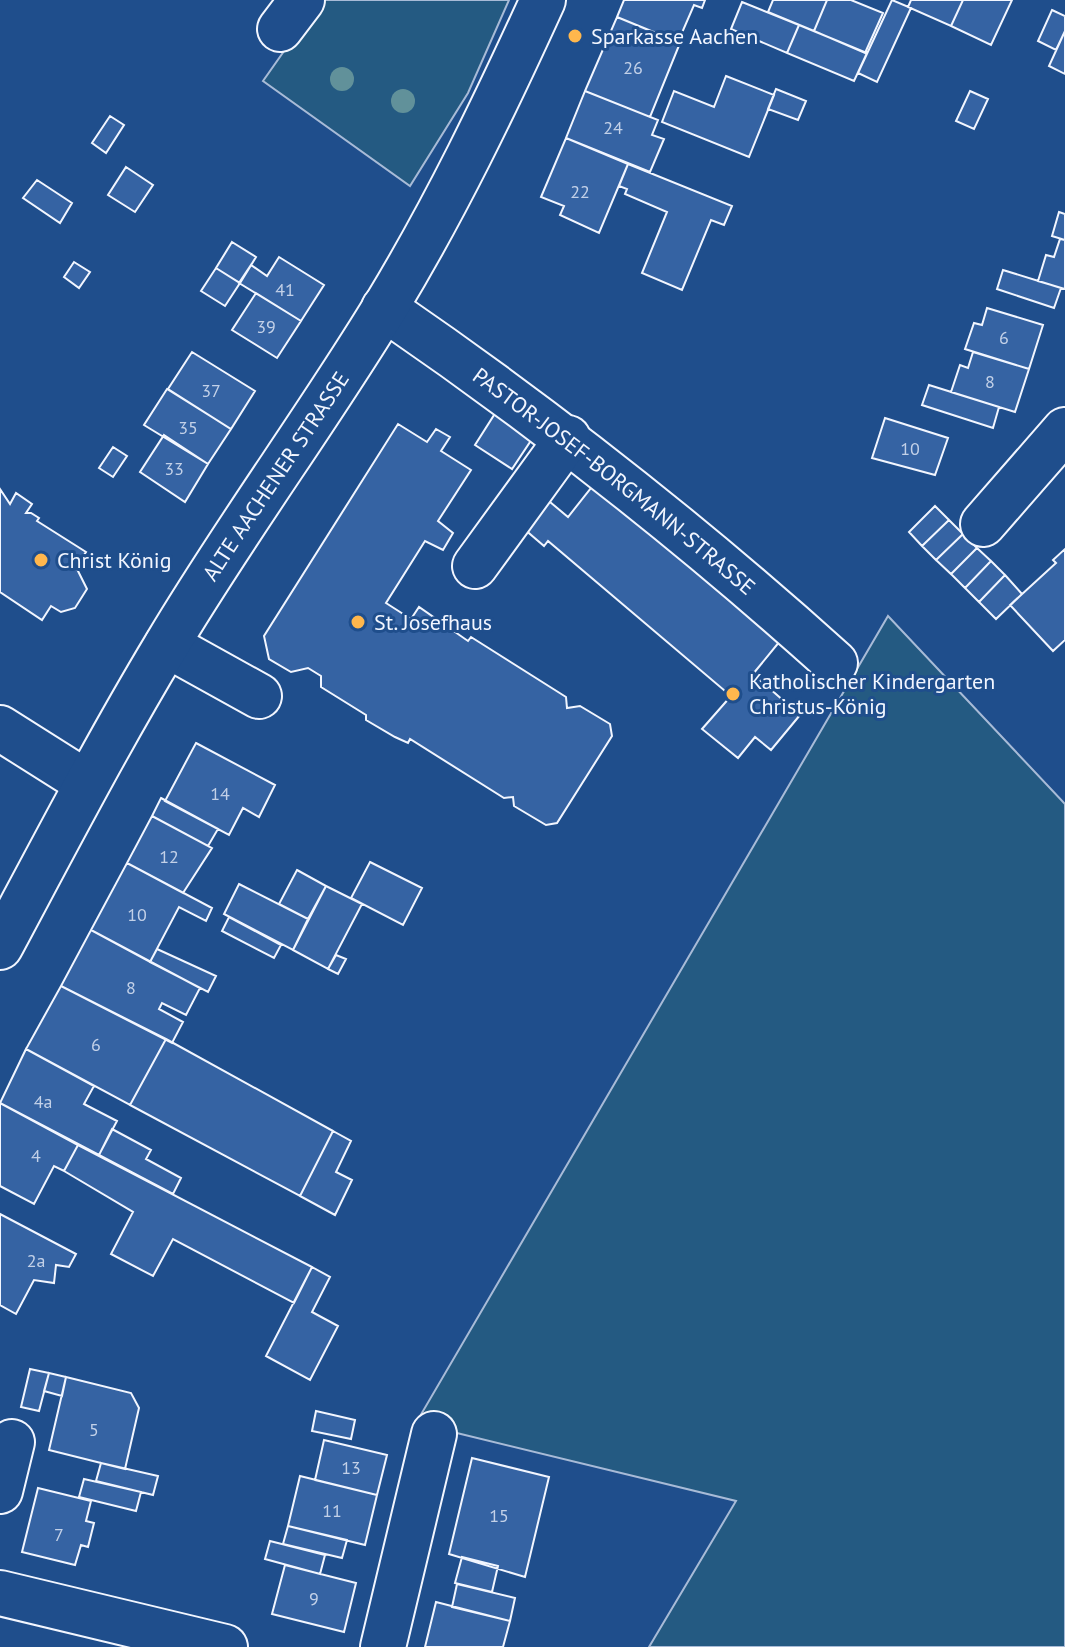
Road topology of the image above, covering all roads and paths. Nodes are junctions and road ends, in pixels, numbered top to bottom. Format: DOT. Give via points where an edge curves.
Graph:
graph roads {
  1 [pos="543,0"];
  2 [pos="384,308"];
  3 [pos="1065,430"];
  4 [pos="568,438"];
  5 [pos="983,524"];
  6 [pos="475,566"];
  7 [pos="167,645"];
  8 [pos="835,663"];
  9 [pos="259,696"];
  10 [pos="0,728"];
  11 [pos="87,783"];
  12 [pos="0,947"];
  13 [pos="434,1434"];
  14 [pos="12,1442"];
  15 [pos="0,1491"];
  16 [pos="0,1593"];
  17 [pos="136,1637"];
  18 [pos="225,1647"];
  19 [pos="383,1647"];
  1 -- 2 [label="street, ALTE AACHENER STRASSE" via="475,149"];
  2 -- 4 [label="street, PASTOR-JOSEF-BORGMANN-STRASSE"];
  2 -- 7 [label="street, ALTE AACHENER STRASSE"];
  3 -- 5 [label="street"];
  4 -- 6 [label="street"];
  4 -- 8 [label="street, PASTOR-JOSEF-BORGMANN-STRASSE" via="734,572"];
  7 -- 9 [label="street"];
  7 -- 11 [label="street, ALTE AACHENER STRASSE"];
  10 -- 11 [label="street"];
  11 -- 12 [label="street, ALTE AACHENER STRASSE"];
  13 -- 19 [label="street"];
  14 -- 15 [label="street"];
  16 -- 17 [label="street"];
  17 -- 18 [label="street"];
}
